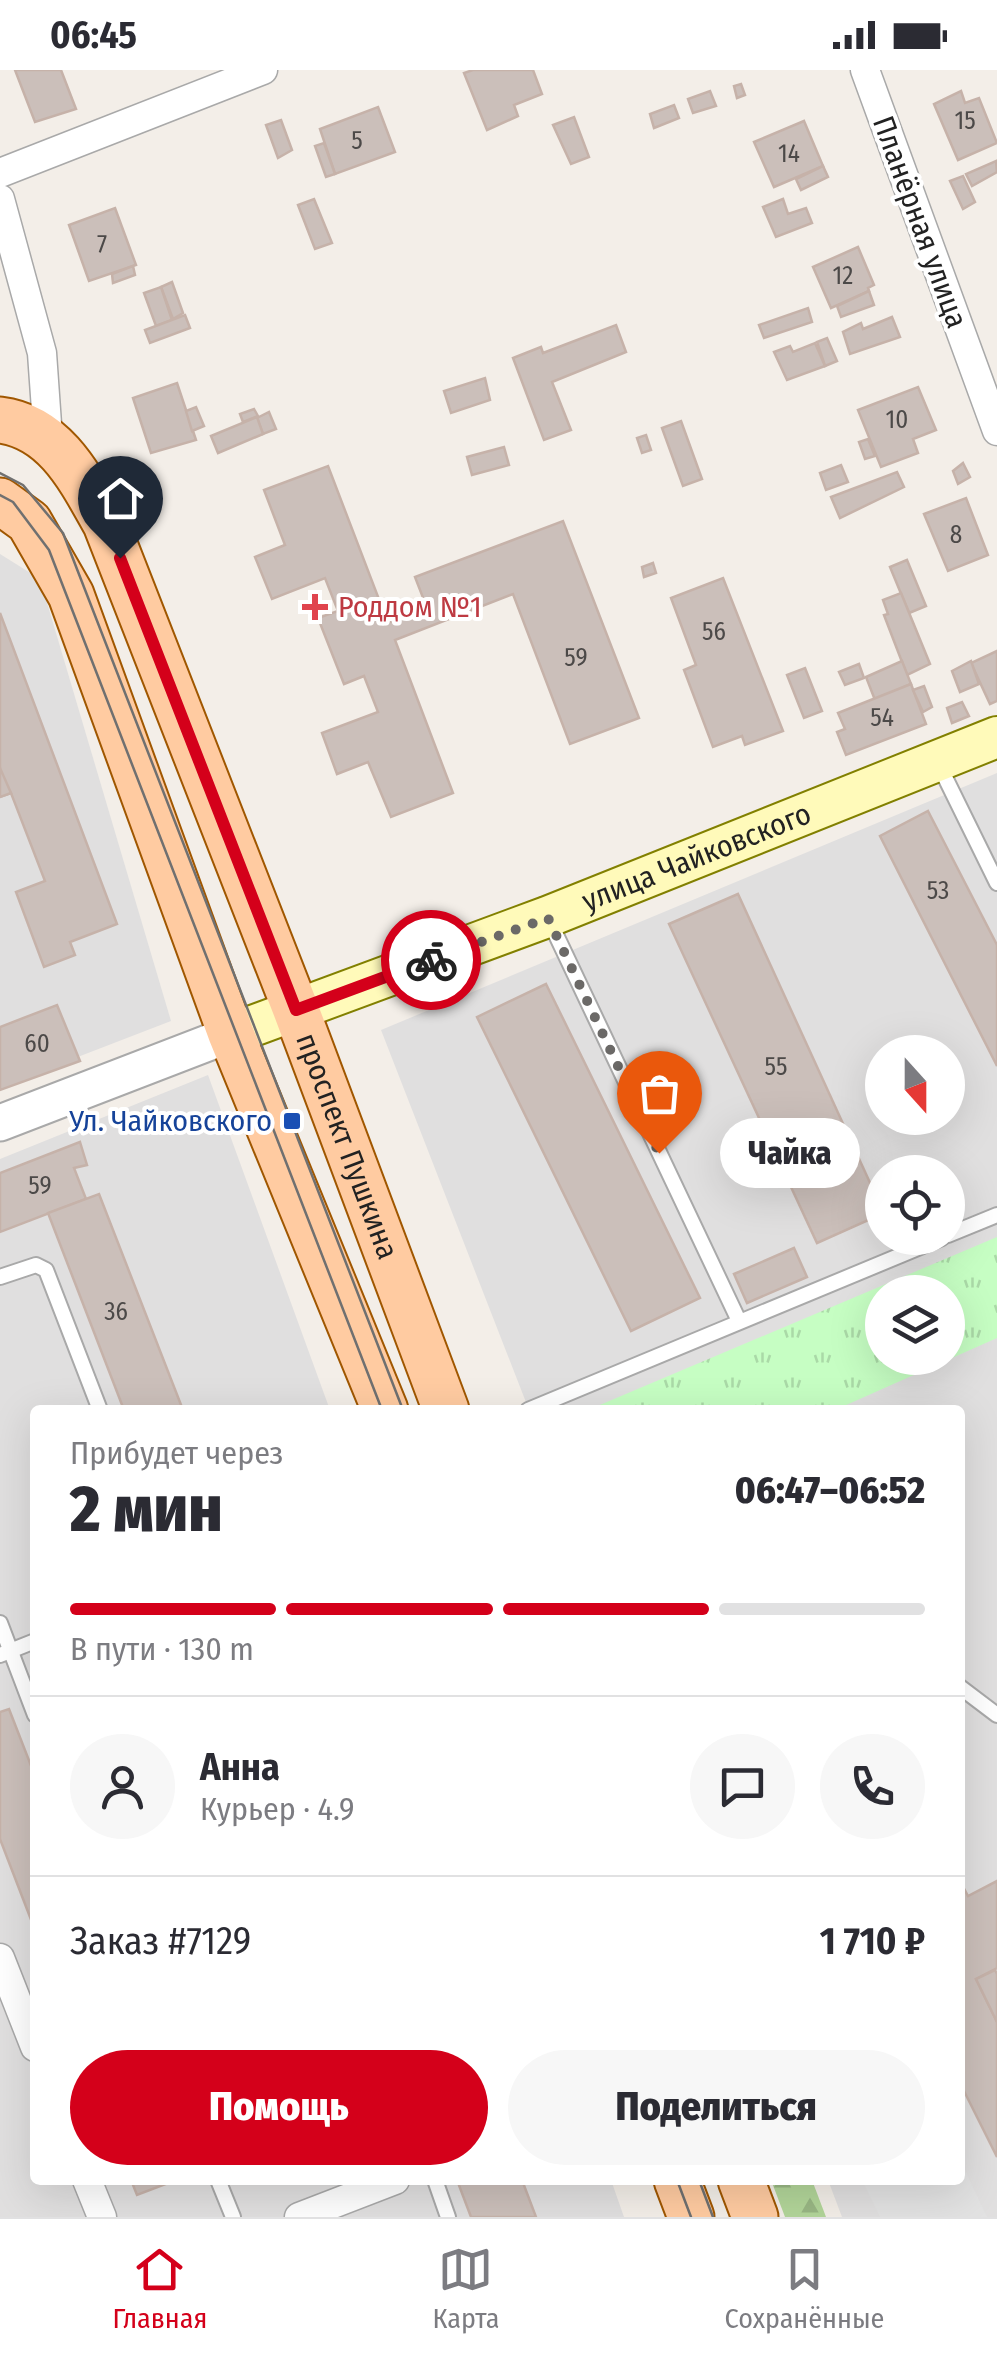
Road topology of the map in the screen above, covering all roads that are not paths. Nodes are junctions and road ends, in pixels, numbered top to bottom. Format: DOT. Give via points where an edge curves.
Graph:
graph roads {
  1 [pos="263,70"];
  2 [pos="864,70"];
  3 [pos="0,173"];
  4 [pos="0,198"];
  5 [pos="0,420"];
  6 [pos="997,431"];
  7 [pos="48,438"];
  8 [pos="0,502"];
  9 [pos="997,737"];
  10 [pos="938,763"];
  11 [pos="997,883"];
  12 [pos="548,918"];
  13 [pos="296,1010"];
  14 [pos="232,1034"];
  15 [pos="0,1123"];
  16 [pos="997,1215"];
  17 [pos="965,1228"];
  18 [pos="899,1255"];
  19 [pos="0,1277"];
  20 [pos="739,1321"];
  21 [pos="98,1405"];
  22 [pos="384,1405"];
  23 [pos="444,1405"];
  24 [pos="540,1405"];
  25 [pos="0,1623"];
  26 [pos="30,1643"];
  27 [pos="5,1653"];
  28 [pos="965,1691"];
  29 [pos="30,1705"];
  30 [pos="997,1715"];
  31 [pos="0,1958"];
  32 [pos="30,2034"];
  33 [pos="89,2185"];
  34 [pos="220,2185"];
  35 [pos="383,2185"];
  36 [pos="436,2185"];
  37 [pos="679,2185"];
  38 [pos="743,2185"];
  39 [pos="102,2217"];
  40 [pos="233,2217"];
  41 [pos="299,2217"];
  42 [pos="448,2217"];
  43 [pos="691,2217"];
  44 [pos="755,2217"];
  1 -- 3 [label="street"];
  2 -- 6 [label="street, Планёрная улица"];
  4 -- 7 [label="street" via="42,353"];
  5 -- 7 [label="main road, проспект Пушкина"];
  7 -- 13 [label="main road, проспект Пушкина" via="79,475 106,524"];
  8 -- 14 [label="main road, проспект Пушкина" via="29,522 71,595"];
  9 -- 10 [label="main road, улица Чайковского"];
  10 -- 11 [label="lane"];
  10 -- 12 [label="main road, улица Чайковского"];
  12 -- 13 [label="main road, улица Чайковского"];
  12 -- 20 [label="lane"];
  13 -- 14 [label="main road, улица Чайковского"];
  13 -- 23 [label="main road, проспект Пушкина"];
  14 -- 15 [label="street, улица Чайковского"];
  14 -- 22 [label="main road, проспект Пушкина"];
  16 -- 17 [label="lane"];
  18 -- 20 [label="lane"];
  19 -- 21 [label="lane" via="36,1265 46,1270"];
  20 -- 24 [label="lane"];
  25 -- 27 [label="lane"];
  26 -- 27 [label="lane"];
  27 -- 29 [label="lane"];
  28 -- 30 [label="lane"];
  31 -- 32 [label="street"];
  33 -- 39 [label="street"];
  34 -- 40 [label="lane"];
  35 -- 41 [label="street"];
  36 -- 42 [label="lane"];
  37 -- 43 [label="main road"];
  38 -- 44 [label="main road"];
}
